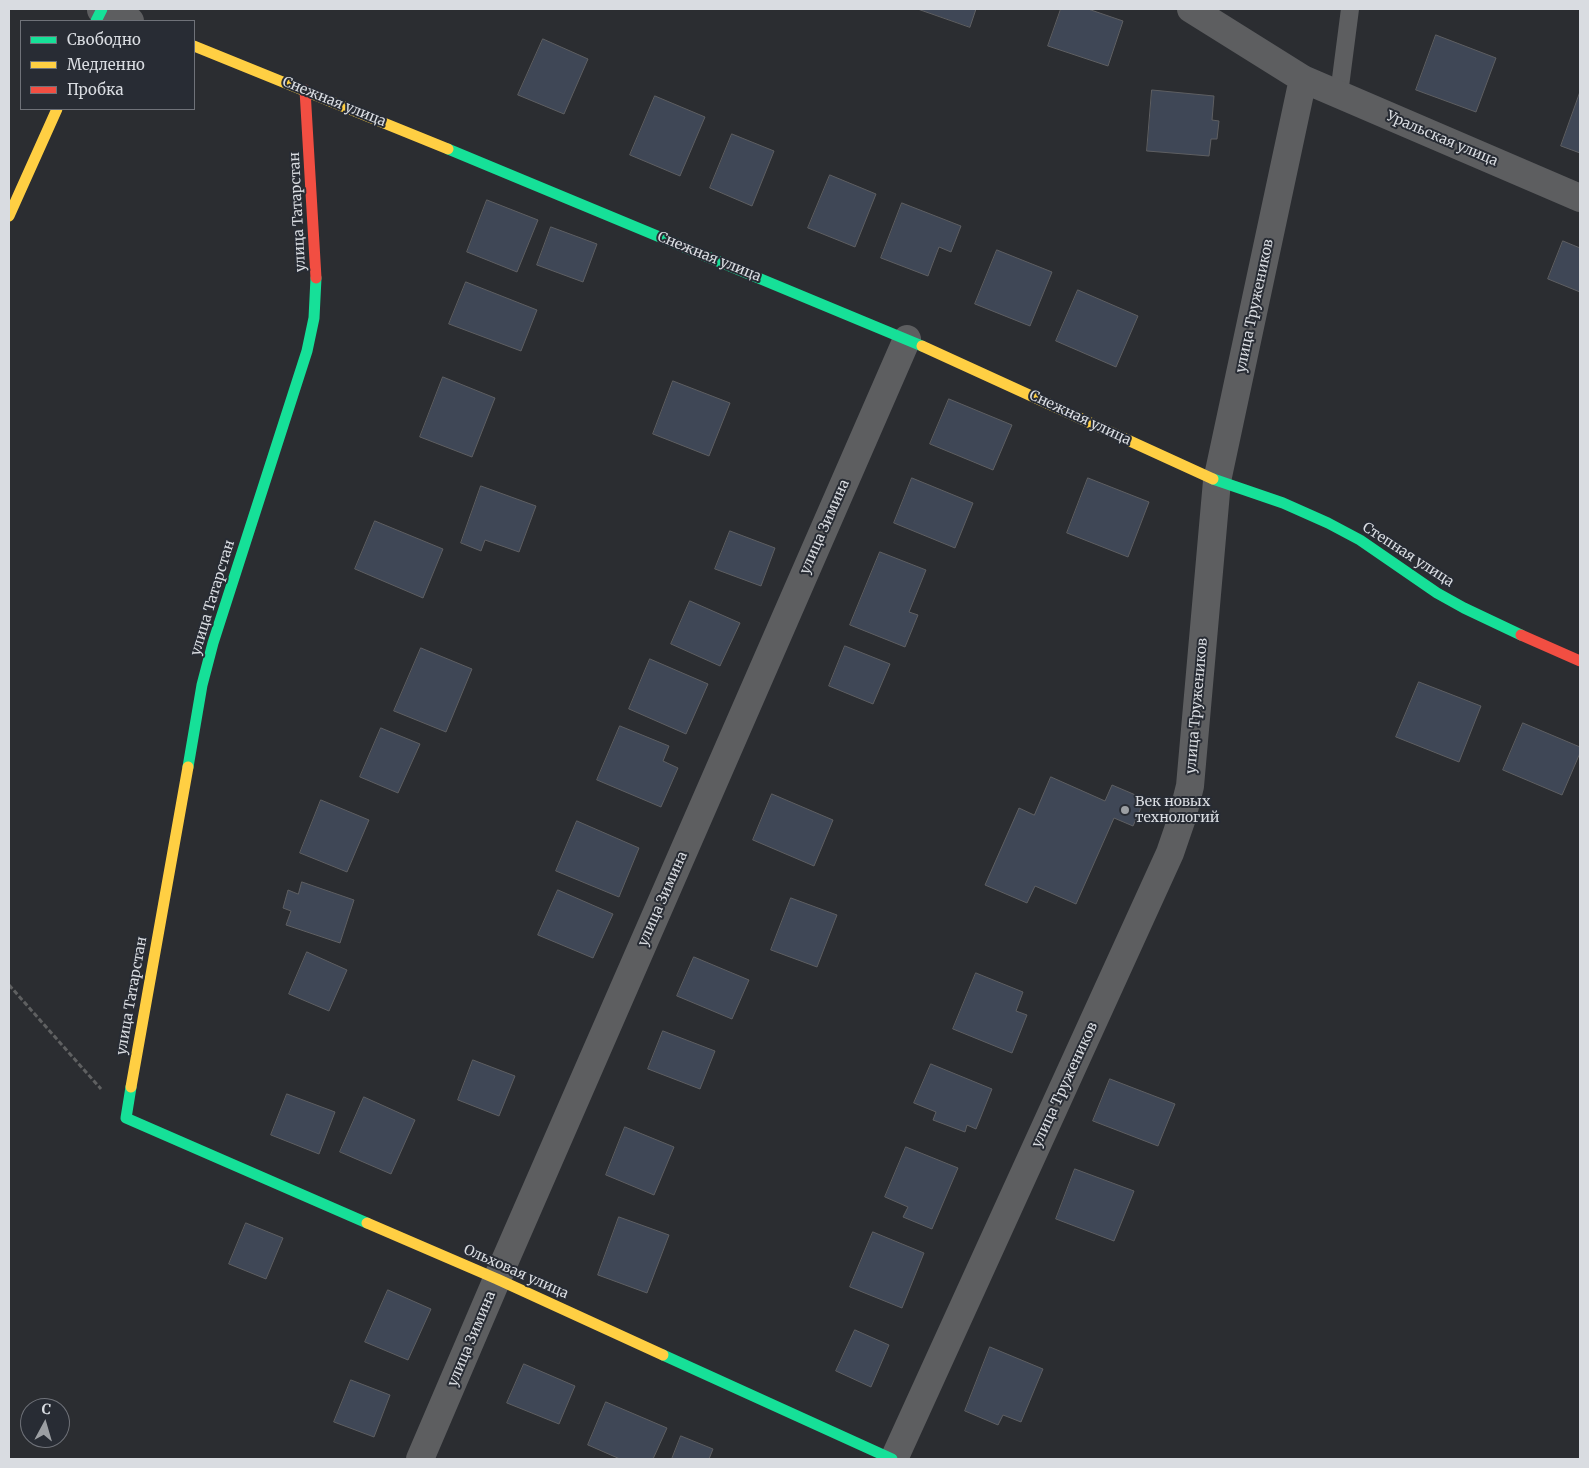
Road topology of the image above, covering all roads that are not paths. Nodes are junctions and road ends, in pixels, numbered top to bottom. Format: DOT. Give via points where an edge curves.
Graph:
graph roads {
  1 [pos="1190,9"];
  2 [pos="1350,9"];
  3 [pos="100,13"];
  4 [pos="126,20"];
  5 [pos="195,46"];
  6 [pos="1303,79"];
  7 [pos="305,90"];
  8 [pos="1339,94"];
  9 [pos="57,110"];
  10 [pos="1580,198"];
  11 [pos="9,216"];
  12 [pos="908,339"];
  13 [pos="1217,481"];
  14 [pos="1580,660"];
  15 [pos="126,1118"];
  16 [pos="497,1280"];
  17 [pos="420,1459"];
  18 [pos="893,1459"];
  1 -- 6 [label="street, Уральская улица"];
  2 -- 8 [label="lane"];
  3 -- 4 [label="street"];
  5 -- 7 [label="street, Снежная улица"];
  6 -- 8 [label="street, Уральская улица"];
  6 -- 13 [label="street, улица Тружеников"];
  7 -- 12 [label="street, Снежная улица"];
  7 -- 15 [label="street, улица Татарстан" via="317,287 314,318 307,351 202,685"];
  8 -- 10 [label="street, Уральская улица"];
  9 -- 11 [label="street"];
  12 -- 13 [label="street, Снежная улица"];
  12 -- 16 [label="street, улица Зимина"];
  13 -- 14 [label="street, Степная улица" via="1283,503 1328,523 1464,608"];
  13 -- 18 [label="street, улица Тружеников" via="1190,786 1179,826 1170,853"];
  15 -- 16 [label="street, Ольховая улица"];
  16 -- 17 [label="street, улица Зимина"];
  16 -- 18 [label="street, Ольховая улица"];
}
